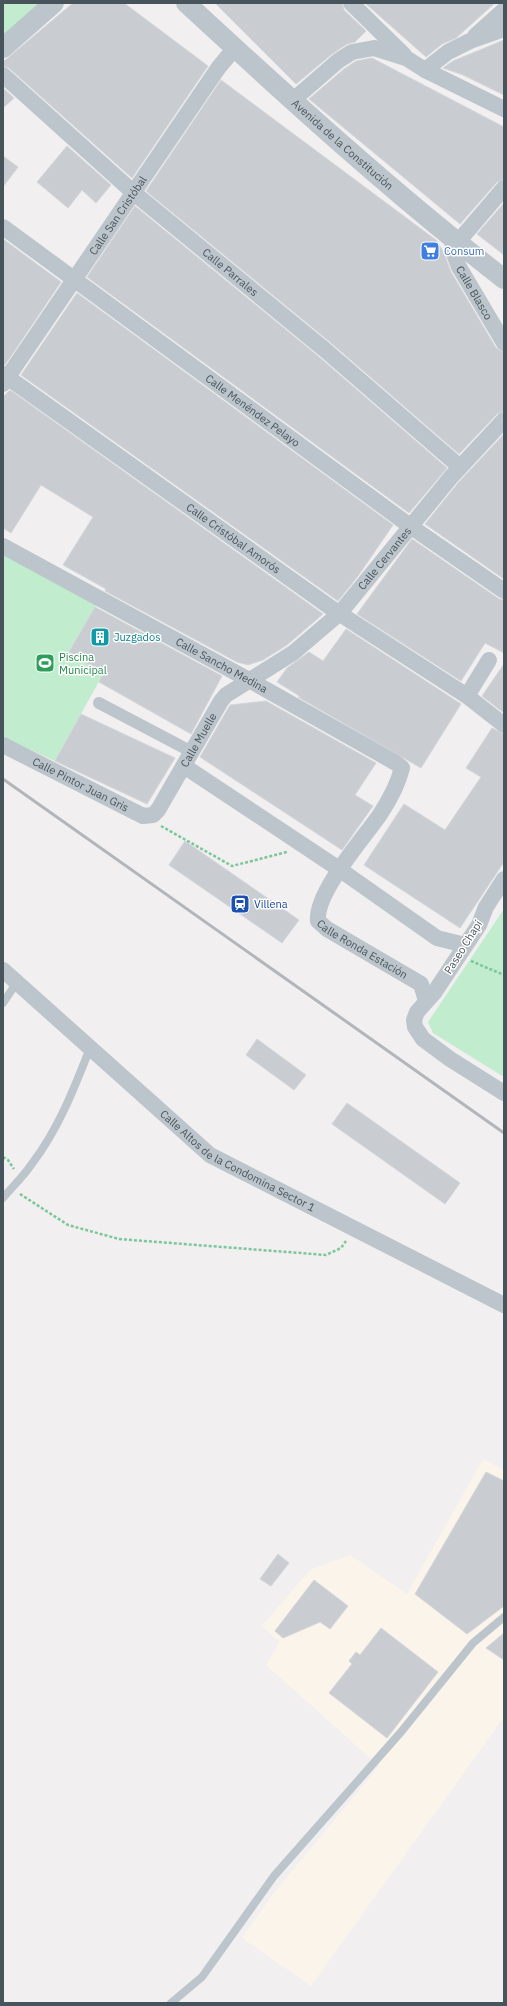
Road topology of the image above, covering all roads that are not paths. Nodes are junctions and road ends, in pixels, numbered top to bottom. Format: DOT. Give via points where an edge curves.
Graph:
graph roads {
  1 [pos="54,3"];
  2 [pos="186,3"];
  3 [pos="351,3"];
  4 [pos="504,10"];
  5 [pos="504,29"];
  6 [pos="470,41"];
  7 [pos="3,48"];
  8 [pos="235,48"];
  9 [pos="406,58"];
  10 [pos="425,70"];
  11 [pos="3,75"];
  12 [pos="292,101"];
  13 [pos="504,110"];
  14 [pos="504,188"];
  15 [pos="134,193"];
  16 [pos="3,227"];
  17 [pos="455,241"];
  18 [pos="504,280"];
  19 [pos="74,281"];
  20 [pos="504,343"];
  21 [pos="4,379"];
  22 [pos="504,420"];
  23 [pos="460,467"];
  24 [pos="410,526"];
  25 [pos="3,546"];
  26 [pos="504,591"];
  27 [pos="340,613"];
  28 [pos="489,660"];
  29 [pos="251,681"];
  30 [pos="467,696"];
  31 [pos="99,703"];
  32 [pos="504,725"];
  33 [pos="3,745"];
  34 [pos="192,752"];
  35 [pos="184,766"];
  36 [pos="157,816"];
  37 [pos="339,869"];
  38 [pos="504,879"];
  39 [pos="466,952"];
  40 [pos="3,970"];
  41 [pos="17,982"];
  42 [pos="3,1003"];
  43 [pos="422,1007"];
  44 [pos="90,1048"];
  45 [pos="504,1093"];
  46 [pos="3,1198"];
  47 [pos="504,1305"];
  48 [pos="504,1617"];
  49 [pos="171,2003"];
  1 -- 7 [label="street"];
  2 -- 8 [label="street, Avenida de la Constitución"];
  3 -- 9 [label="street"];
  4 -- 6 [label="street"];
  5 -- 6 [label="street"];
  6 -- 10 [label="street" via="448,52"];
  8 -- 12 [label="street, Avenida de la Constitución"];
  8 -- 15 [label="street, Calle San Cristóbal" via="219,67"];
  9 -- 10 [label="street"];
  9 -- 12 [label="street" via="374,48 352,52"];
  10 -- 13 [label="street"];
  11 -- 15 [label="street, Calle Parrales"];
  12 -- 17 [label="street, Avenida de la Constitución"];
  14 -- 17 [label="street"];
  15 -- 19 [label="street, Calle San Cristóbal"];
  15 -- 23 [label="street, Calle Parrales" via="324,349"];
  16 -- 19 [label="street, Calle Menéndez Pelayo"];
  17 -- 18 [label="street, Avenida de la Constitución"];
  17 -- 20 [label="street, Calle Blasco" via="459,267"];
  19 -- 21 [label="street, Calle San Cristóbal"];
  19 -- 24 [label="street, Calle Menéndez Pelayo"];
  21 -- 27 [label="street, Calle Cristóbal Amorós"];
  22 -- 23 [label="street, Calle Cervantes"];
  23 -- 24 [label="street, Calle Cervantes"];
  24 -- 26 [label="street, Calle Menéndez Pelayo"];
  24 -- 27 [label="street, Calle Cervantes"];
  25 -- 29 [label="street, Calle Sancho Medina"];
  27 -- 29 [label="street, Calle Cervantes" via="293,653"];
  27 -- 30 [label="street, Calle Cristóbal Amorós"];
  28 -- 30 [label="street"];
  29 -- 34 [label="street, Calle Muelle" via="226,695 221,701"];
  29 -- 37 [label="street, Calle Sancho Medina" via="402,768 382,812"];
  30 -- 32 [label="street, Calle Cristóbal Amorós"];
  31 -- 34 [label="street"];
  33 -- 36 [label="street, Calle Pintor Juan Gris" via="143,816"];
  34 -- 35 [label="street, Calle Muelle"];
  35 -- 36 [label="street, Calle Muelle"];
  35 -- 37 [label="street"];
  37 -- 39 [label="street" via="437,938"];
  37 -- 43 [label="street, Calle Ronda Estación" via="319,907 318,921 327,929 421,984"];
  38 -- 39 [label="street, Paseo Chapí" via="486,907"];
  39 -- 43 [label="street, Paseo Chapí"];
  40 -- 41 [label="street, Calle Altos de la Condomina Sector 1"];
  41 -- 42 [label="lane"];
  41 -- 44 [label="street, Calle Altos de la Condomina Sector 1"];
  43 -- 45 [label="street" via="414,1020 415,1027 423,1039"];
  44 -- 46 [label="lane" via="56,1127 34,1162"];
  44 -- 47 [label="street, Calle Altos de la Condomina Sector 1" via="210,1155"];
  48 -- 49 [label="lane" via="473,1643 401,1732 274,1876 202,1977"];
}
